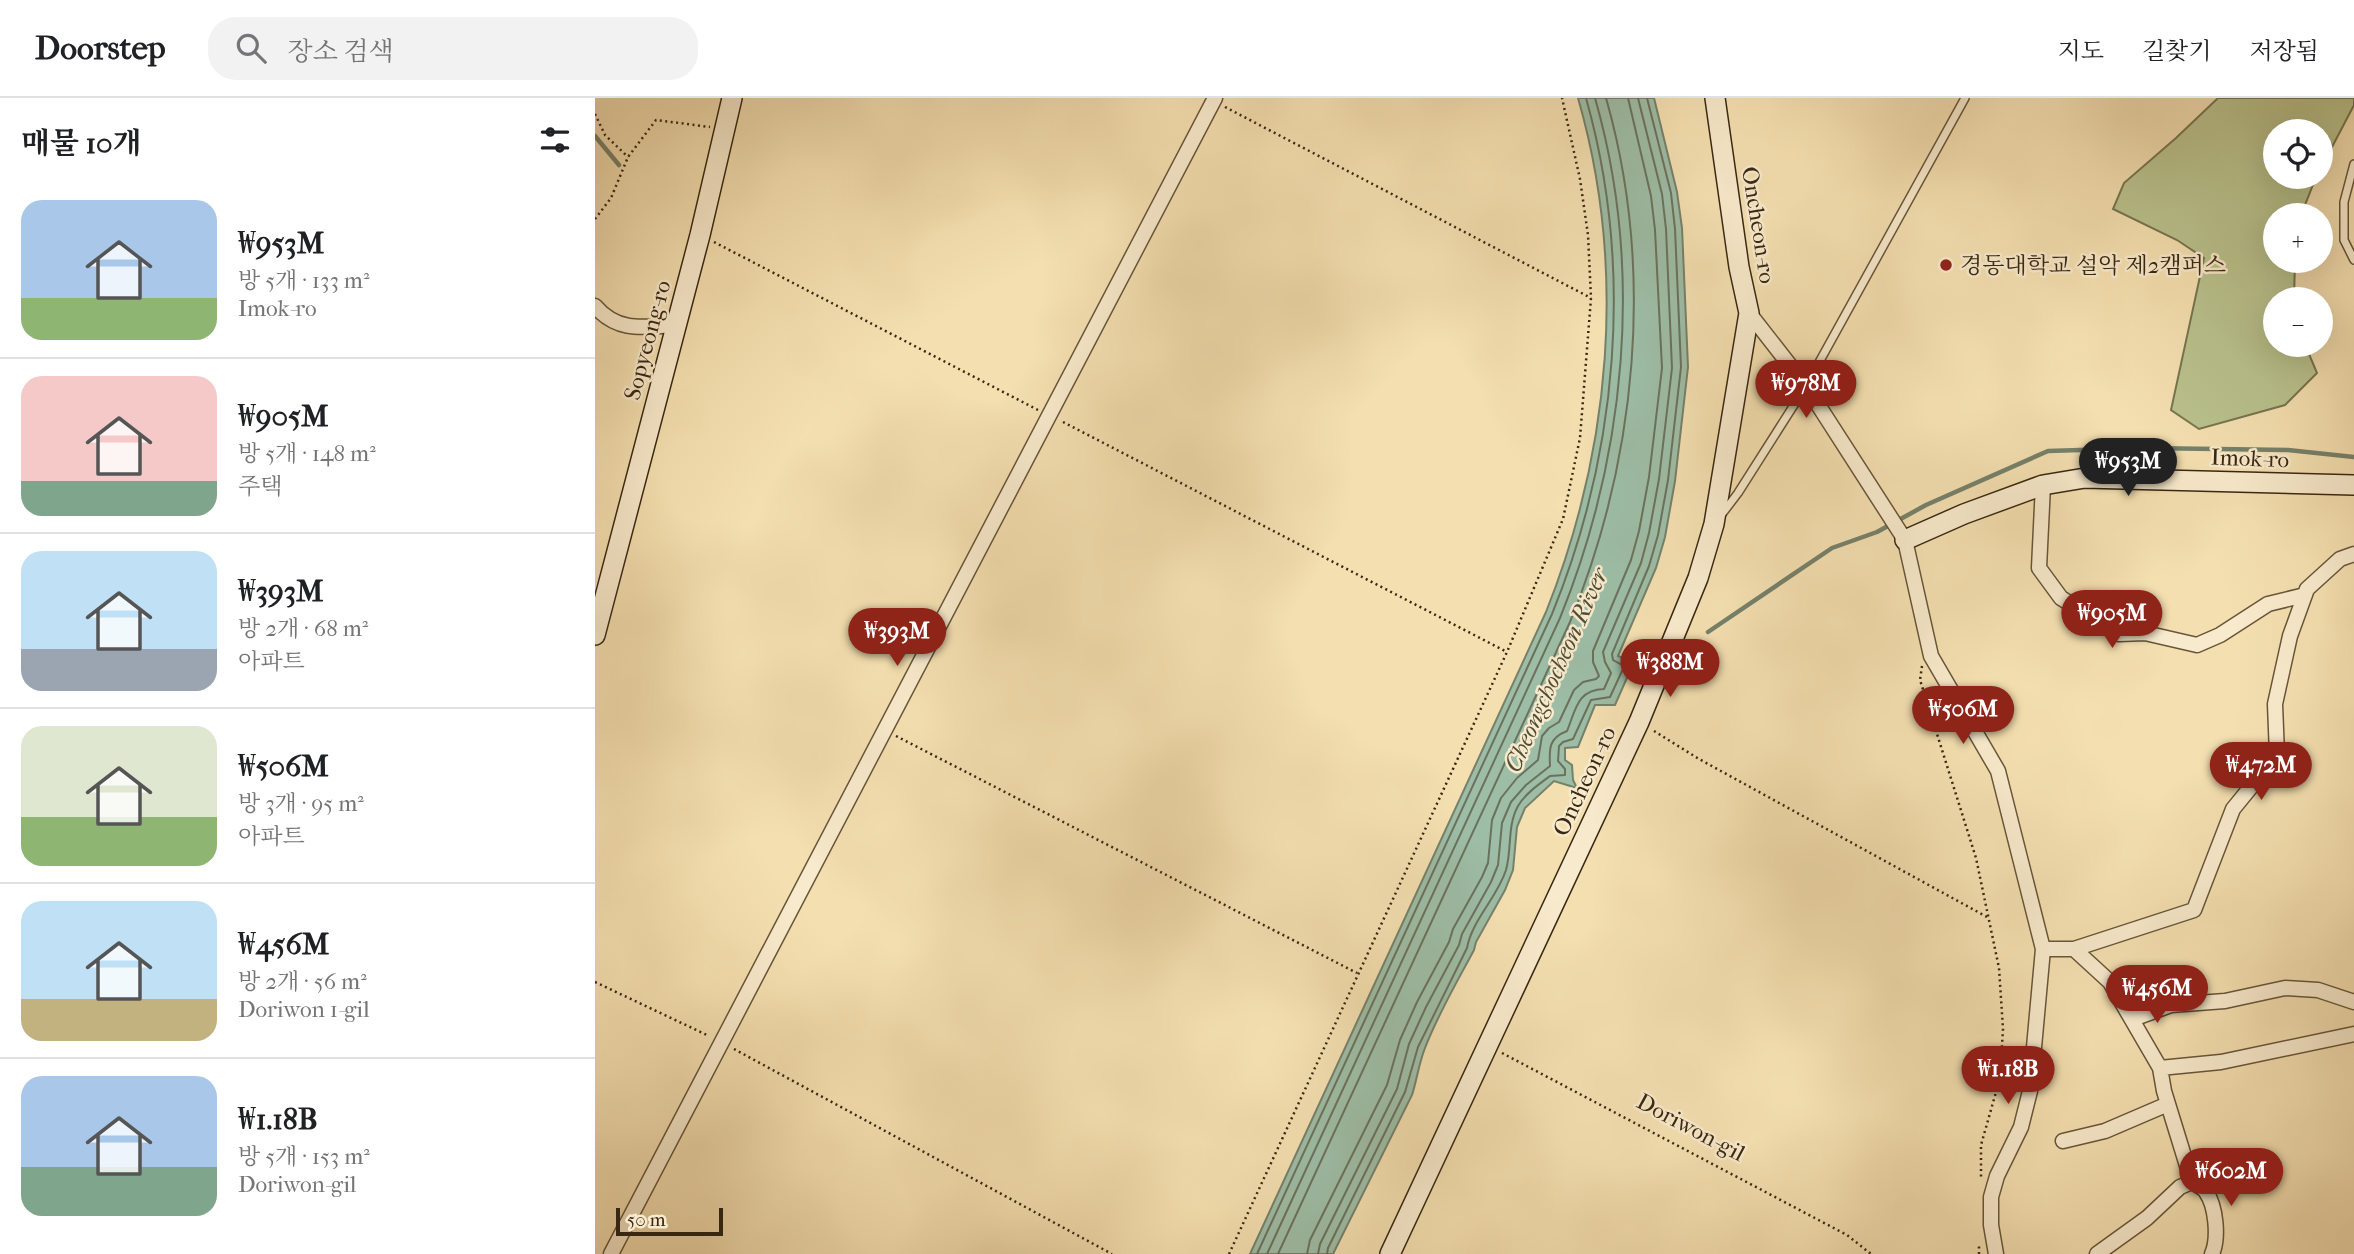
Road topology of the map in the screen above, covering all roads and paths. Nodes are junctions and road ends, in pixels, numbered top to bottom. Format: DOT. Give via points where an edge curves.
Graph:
graph roads {
  1 [pos="732,98"];
  2 [pos="1562,98"];
  3 [pos="1715,98"];
  4 [pos="1965,98"];
  5 [pos="1214,100"];
  6 [pos="595,114"];
  7 [pos="724,129"];
  8 [pos="628,157"];
  9 [pos="2354,164"];
  10 [pos="595,219"];
  11 [pos="700,235"];
  12 [pos="2354,260"];
  13 [pos="1591,299"];
  14 [pos="595,306"];
  15 [pos="1749,313"];
  16 [pos="676,325"];
  17 [pos="1806,386"];
  18 [pos="1049,415"];
  19 [pos="2043,485"];
  20 [pos="2354,485"];
  21 [pos="1714,524"];
  22 [pos="1905,540"];
  23 [pos="2354,554"];
  24 [pos="2305,595"];
  25 [pos="595,635"];
  26 [pos="1507,652"];
  27 [pos="1931,656"];
  28 [pos="1639,722"];
  29 [pos="885,730"];
  30 [pos="1989,918"];
  31 [pos="2043,949"];
  32 [pos="2074,949"];
  33 [pos="1357,974"];
  34 [pos="595,982"];
  35 [pos="2354,1002"];
  36 [pos="2133,1019"];
  37 [pos="2354,1034"];
  38 [pos="722,1042"];
  39 [pos="1487,1045"];
  40 [pos="2160,1068"];
  41 [pos="2168,1104"];
  42 [pos="2063,1141"];
  43 [pos="2192,1182"];
  44 [pos="1980,1186"];
  45 [pos="1979,1240"];
  46 [pos="611,1254"];
  47 [pos="1112,1254"];
  48 [pos="1229,1254"];
  49 [pos="1390,1254"];
  50 [pos="1871,1254"];
  51 [pos="1979,1254"];
  52 [pos="1996,1254"];
  53 [pos="2097,1254"];
  54 [pos="2212,1254"];
  1 -- 7 [label="street, Sopyeong-ro"];
  2 -- 13 [label="path" via="1580,179"];
  3 -- 15 [label="street, Oncheon-ro"];
  4 -- 17 [label="lane"];
  5 -- 13 [label="path"];
  5 -- 18 [label="street"];
  6 -- 8 [label="path" via="605,135"];
  7 -- 8 [label="path" via="656,120"];
  7 -- 11 [label="street, Sopyeong-ro"];
  8 -- 10 [label="path" via="611,198"];
  9 -- 12 [label="lane" via="2344,202 2344,240"];
  11 -- 16 [label="street, Sopyeong-ro"];
  11 -- 18 [label="path"];
  13 -- 26 [label="path" via="1580,438 1563,519"];
  14 -- 16 [label="street" via="620,326"];
  15 -- 17 [label="street"];
  15 -- 21 [label="street, Oncheon-ro"];
  16 -- 25 [label="street, Sopyeong-ro"];
  17 -- 21 [label="lane"];
  17 -- 22 [label="street"];
  18 -- 26 [label="path"];
  18 -- 29 [label="street"];
  19 -- 20 [label="street, Imok-ro" via="2085,478"];
  19 -- 22 [label="street, Imok-ro"];
  19 -- 24 [label="street" via="2039,568 2061,598 2119,634 2145,634 2197,645 2269,604"];
  21 -- 28 [label="street, Oncheon-ro" via="1698,578"];
  22 -- 27 [label="street"];
  23 -- 24 [label="street" via="2340,559"];
  24 -- 32 [label="street" via="2290,636 2275,704 2277,755 2233,810 2195,910"];
  26 -- 33 [label="path"];
  27 -- 30 [label="path" via="1921,667 1920,680 1976,858"];
  27 -- 31 [label="street" via="1998,771"];
  28 -- 30 [label="path" via="1699,760"];
  28 -- 39 [label="street, Oncheon-ro"];
  29 -- 33 [label="path"];
  29 -- 38 [label="street"];
  30 -- 44 [label="path" via="1999,968 2003,1028 2000,1078 1981,1145"];
  31 -- 32 [label="street"];
  31 -- 52 [label="street" via="2030,1091 2021,1127 1991,1197"];
  32 -- 36 [label="street" via="2110,982"];
  33 -- 48 [label="path"];
  34 -- 38 [label="path"];
  35 -- 36 [label="street" via="2318,989 2285,988 2225,1001 2172,1005"];
  36 -- 40 [label="street"];
  37 -- 40 [label="street" via="2221,1062"];
  38 -- 46 [label="street"];
  38 -- 47 [label="path"];
  39 -- 49 [label="street, Oncheon-ro"];
  39 -- 50 [label="path, Doriwon-gil" via="1847,1235"];
  40 -- 41 [label="street"];
  41 -- 42 [label="street" via="2105,1131"];
  41 -- 43 [label="street"];
  43 -- 53 [label="street"];
  43 -- 54 [label="street" via="2206,1190 2214,1212 2217,1242"];
  45 -- 51 [label="path"];
}
